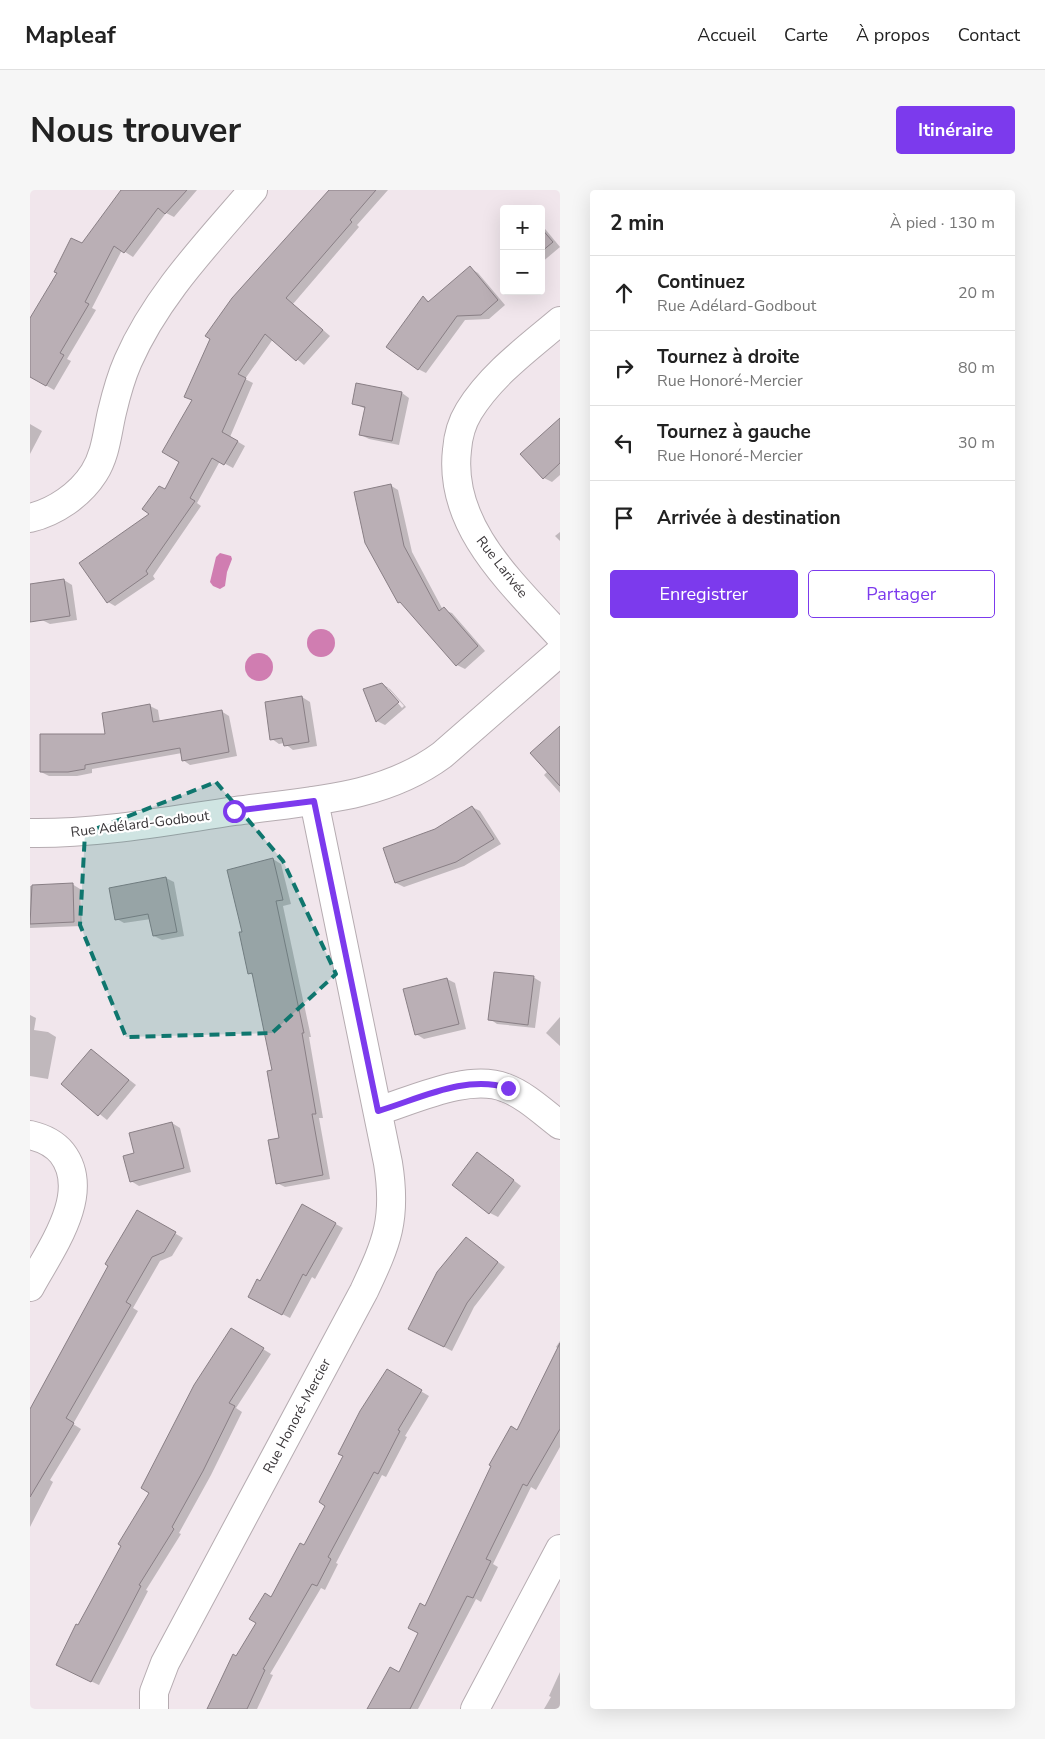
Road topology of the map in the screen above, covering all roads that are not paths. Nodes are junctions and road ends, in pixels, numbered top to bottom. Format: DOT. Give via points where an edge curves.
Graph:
graph roads {
  1 [pos="253,190"];
  2 [pos="560,321"];
  3 [pos="30,518"];
  4 [pos="560,636"];
  5 [pos="560,652"];
  6 [pos="314,801"];
  7 [pos="30,833"];
  8 [pos="378,1111"];
  9 [pos="560,1125"];
  10 [pos="30,1135"];
  11 [pos="30,1286"];
  12 [pos="560,1550"];
  13 [pos="154,1709"];
  14 [pos="475,1709"];
  1 -- 3 [label="street" via="166,294 150,318 119,386 108,439 94,473 72,498 57,508"];
  2 -- 4 [label="street, Rue Larivée" via="481,394 461,425 456,459 459,497 476,534 507,577"];
  5 -- 6 [label="street, Rue Adélard-Godbout" via="422,770 371,790"];
  6 -- 7 [label="street, Rue Adélard-Godbout" via="100,831"];
  6 -- 8 [label="street, Rue Honoré-Mercier"];
  8 -- 9 [label="street" via="446,1089 487,1083 508,1088"];
  8 -- 13 [label="street, Rue Honoré-Mercier" via="392,1197 390,1229 385,1246 165,1663 154,1692"];
  10 -- 11 [label="street" via="44,1138 60,1150 71,1167 74,1188 64,1222"];
  12 -- 14 [label="street"];
}
